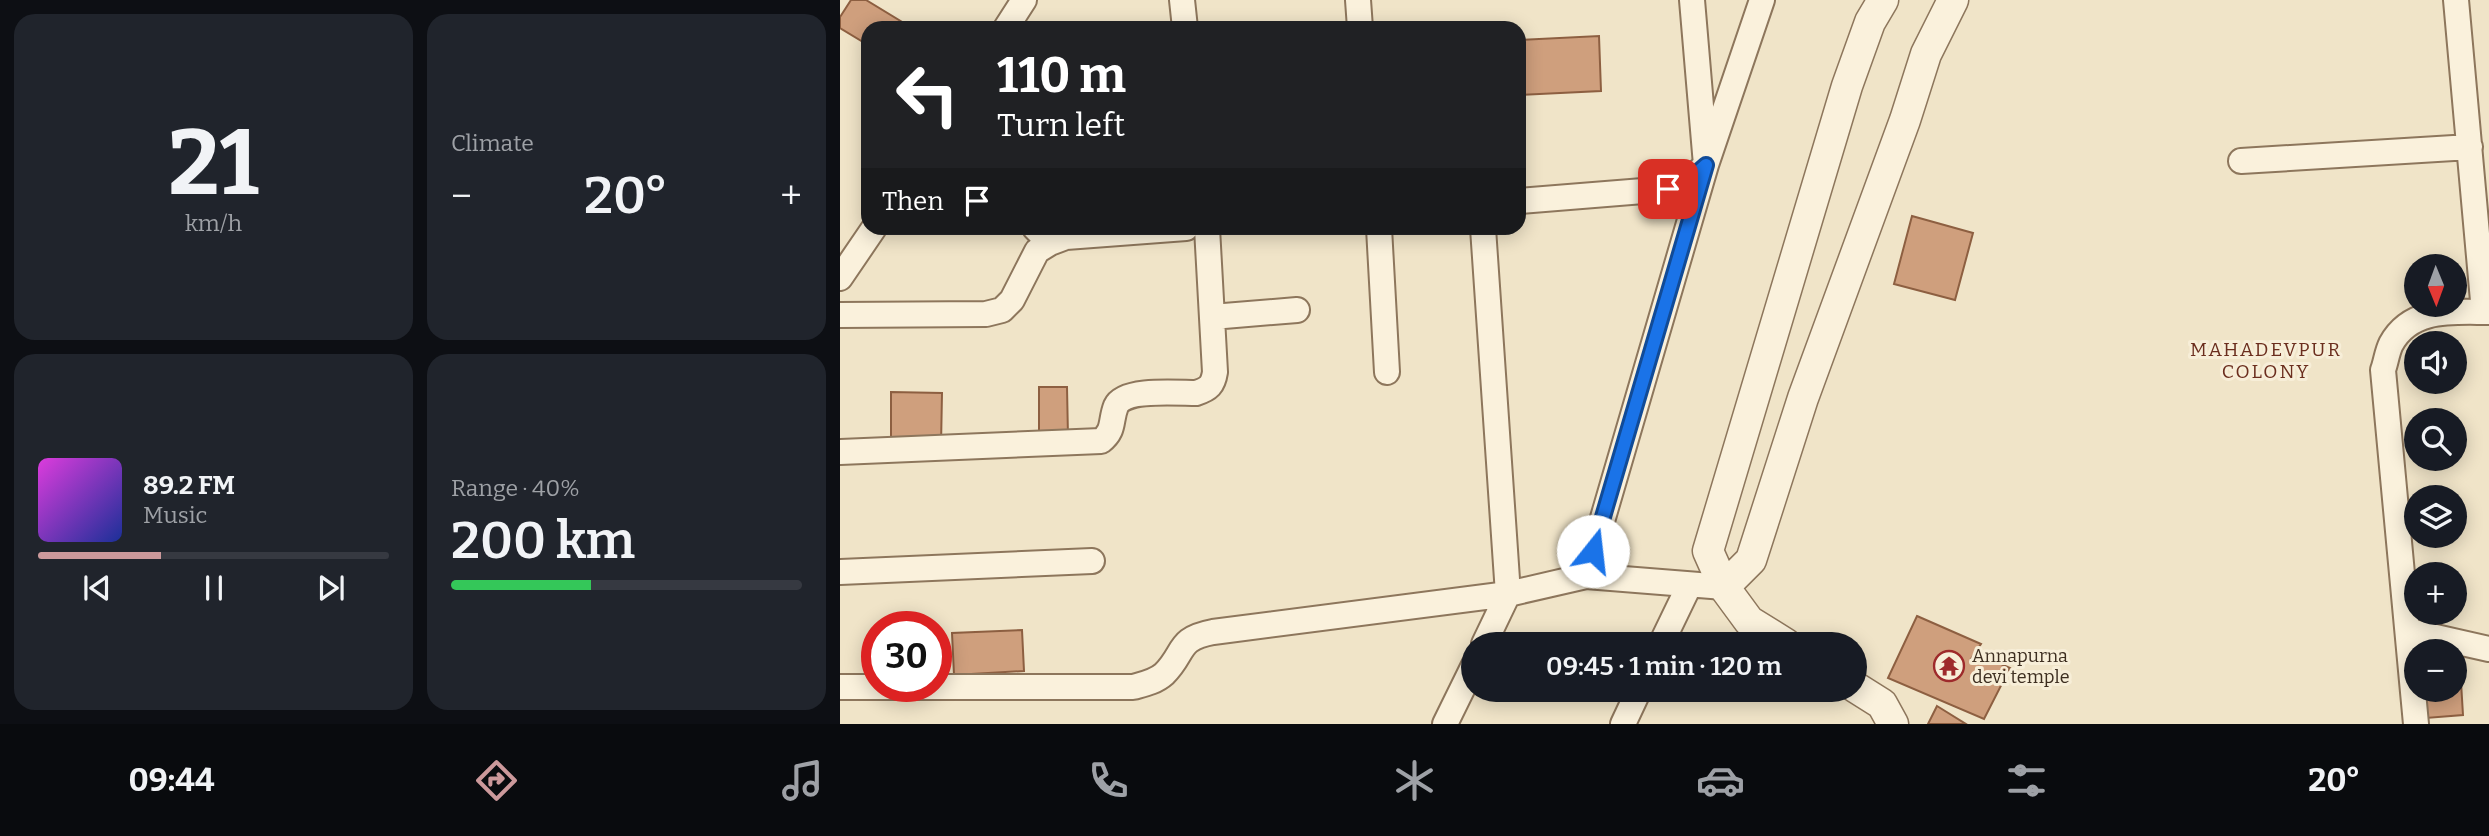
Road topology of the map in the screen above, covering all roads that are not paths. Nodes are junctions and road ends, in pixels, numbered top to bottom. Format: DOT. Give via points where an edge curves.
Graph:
graph roads {
  1 [pos="1024,0"];
  2 [pos="1182,0"];
  3 [pos="1358,0"];
  4 [pos="1692,0"];
  5 [pos="1762,0"];
  6 [pos="1883,0"];
  7 [pos="1953,0"];
  8 [pos="2456,0"];
  9 [pos="1010,21"];
  10 [pos="1184,21"];
  11 [pos="1360,21"];
  12 [pos="2470,147"];
  13 [pos="2241,161"];
  14 [pos="1706,165"];
  15 [pos="1526,200"];
  16 [pos="869,235"];
  17 [pos="1042,235"];
  18 [pos="1093,235"];
  19 [pos="1207,235"];
  20 [pos="1378,235"];
  21 [pos="1483,235"];
  22 [pos="840,278"];
  23 [pos="1297,310"];
  24 [pos="2487,312"];
  25 [pos="840,315"];
  26 [pos="1212,317"];
  27 [pos="1387,372"];
  28 [pos="840,453"];
  29 [pos="1091,561"];
  30 [pos="840,572"];
  31 [pos="1586,576"];
  32 [pos="1689,586"];
  33 [pos="1724,587"];
  34 [pos="1508,594"];
  35 [pos="2409,631"];
  36 [pos="1489,632"];
  37 [pos="1667,632"];
  38 [pos="1767,632"];
  39 [pos="2489,649"];
  40 [pos="840,687"];
  41 [pos="1461,691"];
  42 [pos="1867,695"];
  43 [pos="1633,702"];
  44 [pos="1445,724"];
  45 [pos="1623,724"];
  46 [pos="1893,724"];
  47 [pos="2416,724"];
  1 -- 9 [label="street"];
  2 -- 10 [label="street"];
  3 -- 11 [label="street"];
  4 -- 14 [label="street"];
  5 -- 14 [label="street"];
  6 -- 33 [label="street" via="1847,86 1707,551"];
  7 -- 33 [label="street" via="1926,54 1803,398 1751,560"];
  8 -- 12 [label="street"];
  12 -- 13 [label="street"];
  12 -- 24 [label="street"];
  14 -- 15 [label="street" via="1668,189"];
  14 -- 31 [label="street"];
  16 -- 22 [label="street"];
  17 -- 18 [label="street"];
  17 -- 25 [label="street" via="1012,300 1002,310 986,314"];
  19 -- 26 [label="street"];
  20 -- 27 [label="street"];
  21 -- 34 [label="street"];
  23 -- 26 [label="street"];
  24 -- 35 [label="street" via="2436,313 2409,322 2391,344 2383,370"];
  26 -- 28 [label="street" via="1214,383 1196,393 1123,398 1116,406 1112,428 1101,441"];
  29 -- 30 [label="street"];
  31 -- 32 [label="street"];
  31 -- 34 [label="street"];
  32 -- 33 [label="street"];
  32 -- 37 [label="street"];
  33 -- 38 [label="street" via="1749,621"];
  34 -- 36 [label="street"];
  34 -- 40 [label="street" via="1196,635 1182,646 1164,673 1133,687"];
  35 -- 39 [label="street"];
  35 -- 47 [label="street"];
  41 -- 44 [label="street"];
  42 -- 46 [label="street" via="1882,704"];
  43 -- 45 [label="street"];
}
